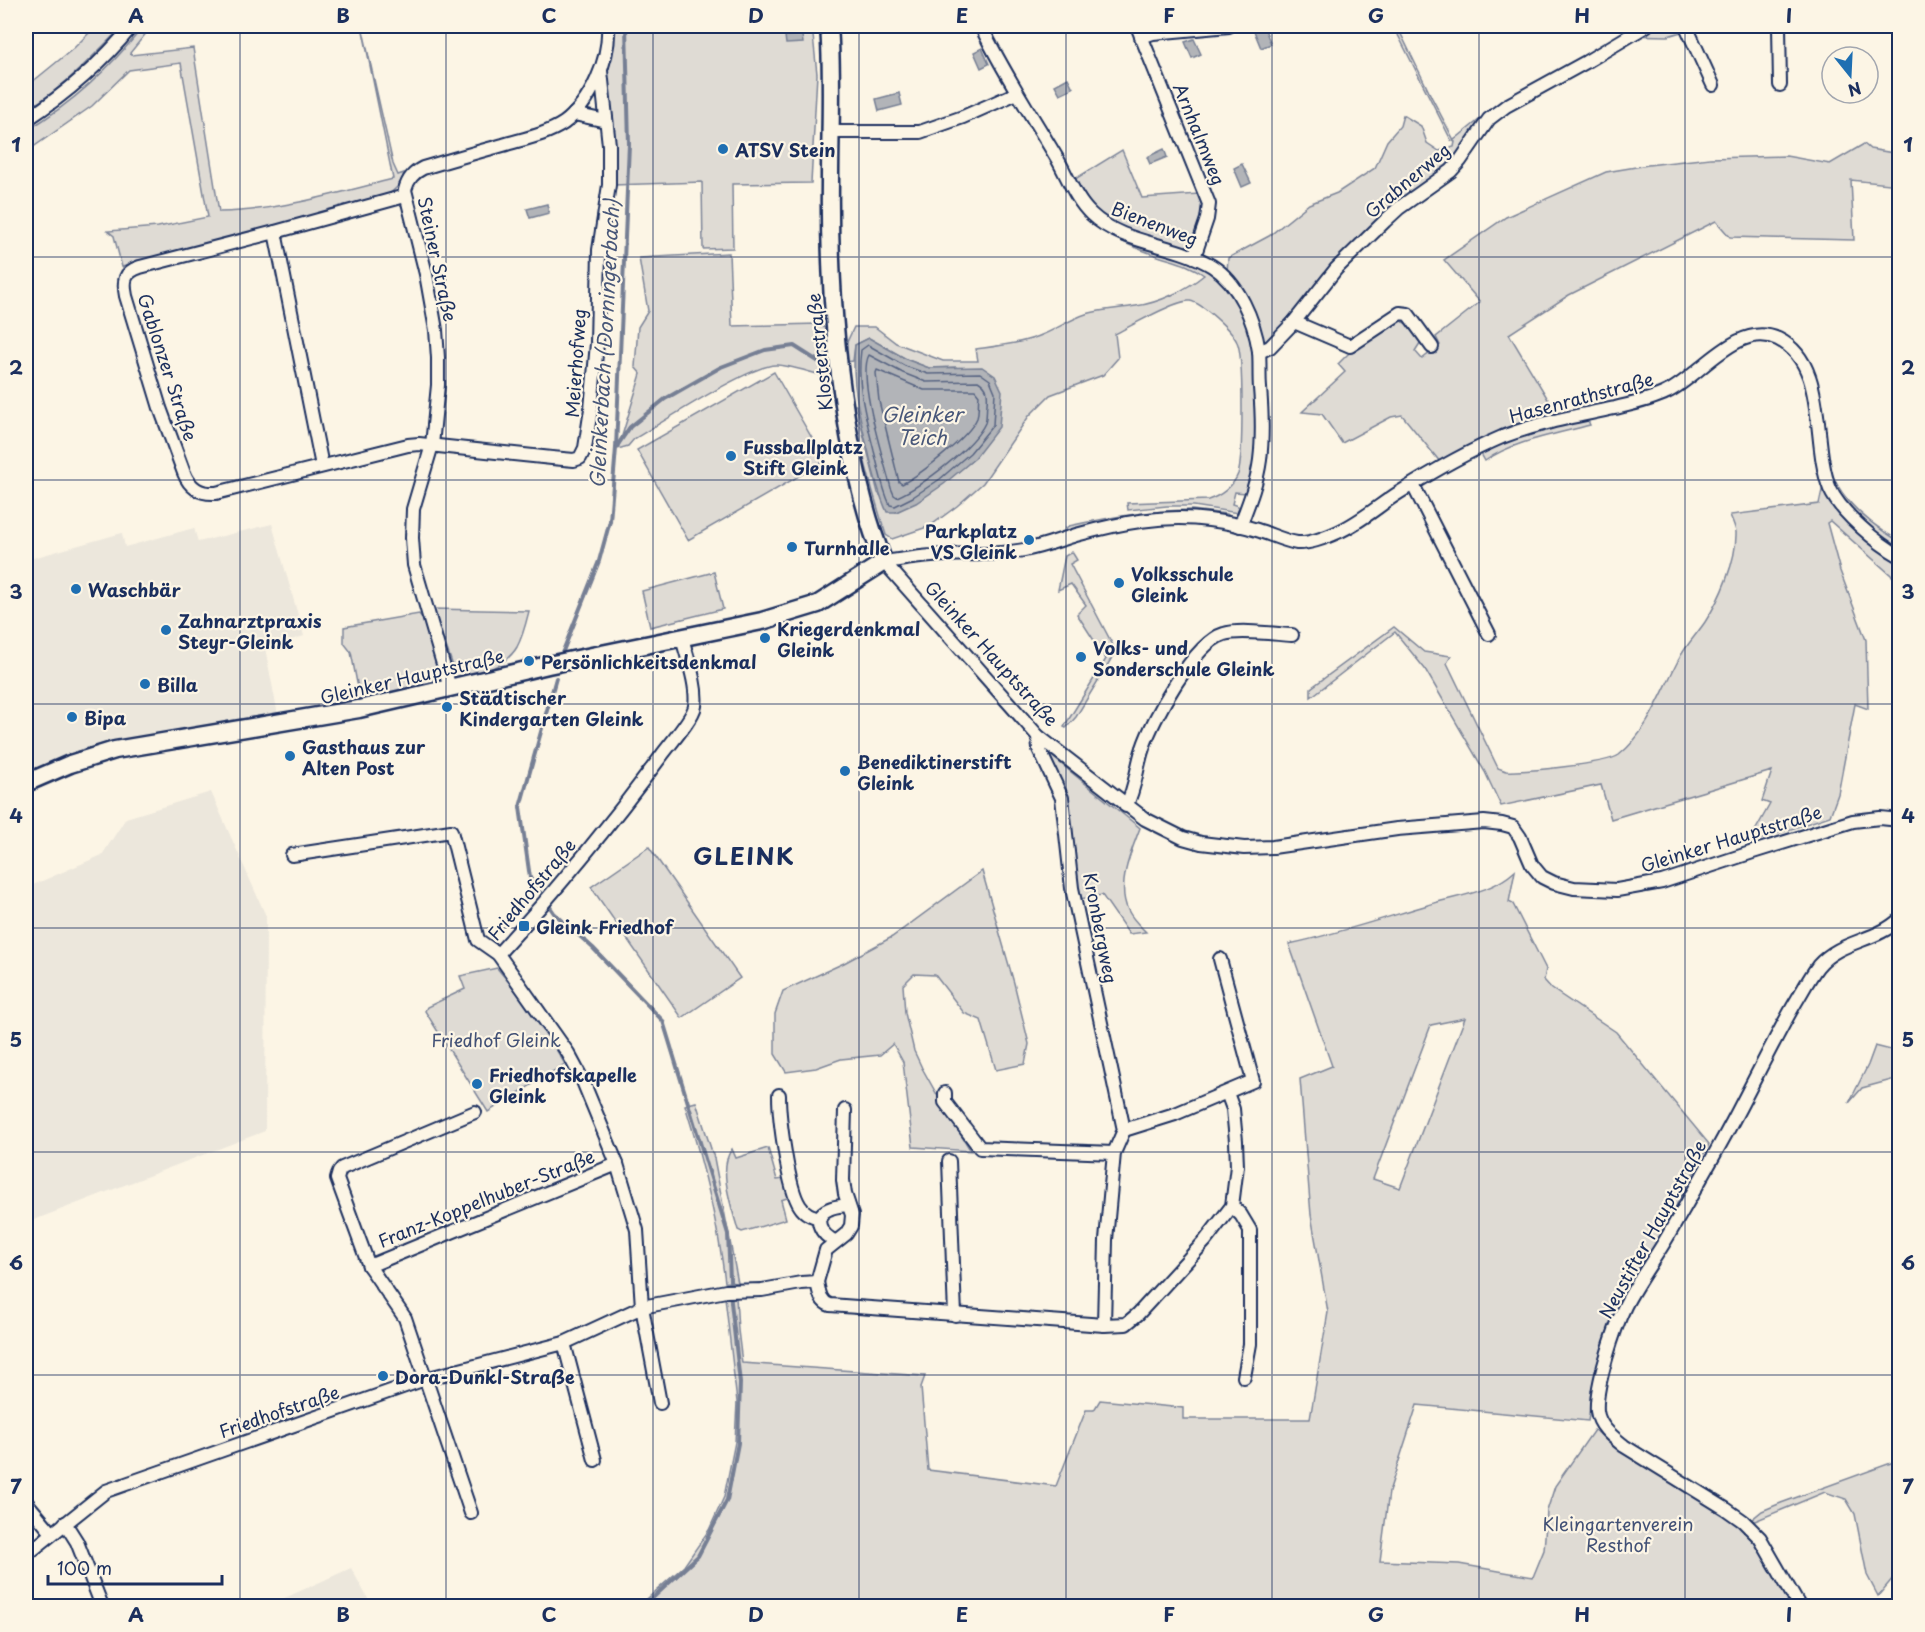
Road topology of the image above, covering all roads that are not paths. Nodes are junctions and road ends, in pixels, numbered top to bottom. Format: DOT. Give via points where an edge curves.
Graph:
graph roads {
  1 [pos="132,26"];
  2 [pos="608,26"];
  3 [pos="829,26"];
  4 [pos="981,26"];
  5 [pos="1229,26"];
  6 [pos="1646,26"];
  7 [pos="1686,26"];
  8 [pos="1779,26"];
  9 [pos="1139,31"];
  10 [pos="601,71"];
  11 [pos="1780,85"];
  12 [pos="1713,86"];
  13 [pos="1017,93"];
  14 [pos="574,114"];
  15 [pos="26,120"];
  16 [pos="606,121"];
  17 [pos="831,132"];
  18 [pos="405,196"];
  19 [pos="275,232"];
  20 [pos="1194,257"];
  21 [pos="1294,322"];
  22 [pos="1432,347"];
  23 [pos="1259,352"];
  24 [pos="432,445"];
  25 [pos="322,466"];
  26 [pos="1413,484"];
  27 [pos="1240,526"];
  28 [pos="1899,556"];
  29 [pos="884,562"];
  30 [pos="1489,634"];
  31 [pos="1293,635"];
  32 [pos="682,638"];
  33 [pos="450,688"];
  34 [pos="1038,736"];
  35 [pos="26,783"];
  36 [pos="1126,806"];
  37 [pos="1899,820"];
  38 [pos="292,855"];
  39 [pos="1899,919"];
  40 [pos="498,954"];
  41 [pos="1220,959"];
  42 [pos="1227,1093"];
  43 [pos="945,1094"];
  44 [pos="779,1095"];
  45 [pos="845,1110"];
  46 [pos="475,1112"];
  47 [pos="1124,1130"];
  48 [pos="1114,1153"];
  49 [pos="949,1161"];
  50 [pos="617,1164"];
  51 [pos="848,1205"];
  52 [pos="1232,1206"];
  53 [pos="820,1218"];
  54 [pos="835,1241"];
  55 [pos="369,1266"];
  56 [pos="817,1282"];
  57 [pos="642,1307"];
  58 [pos="955,1315"];
  59 [pos="1104,1325"];
  60 [pos="564,1343"];
  61 [pos="1244,1377"];
  62 [pos="425,1379"];
  63 [pos="660,1402"];
  64 [pos="595,1460"];
  65 [pos="26,1502"];
  66 [pos="471,1513"];
  67 [pos="65,1524"];
  68 [pos="52,1533"];
  69 [pos="26,1555"];
  70 [pos="102,1606"];
  71 [pos="1799,1606"];
  1 -- 15 [label="street" via="97,64"];
  2 -- 10 [label="street, Steiner Straße"];
  3 -- 17 [label="street, Klosterstraße"];
  4 -- 13 [label="street, Bienenweg"];
  5 -- 9 [label="street"];
  6 -- 21 [label="street, Grabnerweg" via="1489,119 1451,171 1399,208 1356,248"];
  7 -- 12 [label="street"];
  8 -- 11 [label="street"];
  9 -- 20 [label="street, Arnhalmweg" via="1209,204"];
  10 -- 14 [label="street, Steiner Straße"];
  10 -- 16 [label="street, Meierhofweg"];
  13 -- 17 [label="street" via="920,132"];
  13 -- 20 [label="street, Bienenweg" via="1091,214 1128,235"];
  14 -- 16 [label="street"];
  14 -- 18 [label="street, Steiner Straße" via="554,129 423,168 410,178"];
  16 -- 24 [label="street, Meierhofweg" via="609,185 599,250 596,366 583,453 574,460"];
  17 -- 29 [label="street, Klosterstraße" via="832,290 841,382 860,491"];
  18 -- 19 [label="street, Gablonzer Straße"];
  18 -- 24 [label="street, Steiner Straße" via="419,240 436,330 438,385"];
  19 -- 25 [label="street"];
  19 -- 25 [label="street, Gablonzer Straße" via="134,269 124,278 126,296 160,408 193,487 216,492"];
  20 -- 23 [label="street, Bienenweg" via="1223,274 1231,284 1247,311"];
  21 -- 22 [label="street" via="1350,346 1400,313 1408,314"];
  21 -- 23 [label="street, Grabnerweg" via="1270,347"];
  23 -- 27 [label="street" via="1263,418 1260,460"];
  24 -- 25 [label="street, Gablonzer Straße" via="408,445"];
  24 -- 33 [label="street, Steiner Straße" via="413,509 413,556"];
  26 -- 27 [label="street, Hasenrathstraße" via="1349,527 1309,542 1296,543"];
  26 -- 28 [label="street, Hasenrathstraße" via="1506,436 1666,393 1724,350 1747,338 1764,335 1778,339 1803,362 1815,403 1823,465 1835,498"];
  26 -- 30 [label="street"];
  27 -- 29 [label="street, Hasenrathstraße" via="1164,518 1127,522 1026,550"];
  29 -- 32 [label="street, Gleinker Hauptstraße" via="811,607"];
  29 -- 34 [label="street, Gleinker Hauptstraße"];
  31 -- 36 [label="street" via="1225,633 1202,648 1155,720"];
  32 -- 33 [label="street, Gleinker Hauptstraße"];
  32 -- 40 [label="street, Friedhofstraße" via="695,707 684,727 619,813"];
  33 -- 35 [label="street, Gleinker Hauptstraße" via="340,713 115,750"];
  34 -- 36 [label="street, Gleinker Hauptstraße"];
  34 -- 47 [label="street, Kronbergweg" via="1039,748 1062,798 1072,888"];
  36 -- 37 [label="street, Gleinker Hauptstraße" via="1183,838 1244,848 1397,829 1502,824 1513,828 1520,837 1542,877 1554,884 1601,890 1662,882 1853,821"];
  38 -- 40 [label="street" via="452,831 478,940"];
  39 -- 71 [label="street, Neustifter Hauptstraße" via="1878,934 1832,952 1812,975 1625,1306 1609,1349 1598,1399 1598,1419 1610,1435 1752,1529"];
  40 -- 50 [label="street, Friedhofstraße" via="568,1053"];
  41 -- 42 [label="street" via="1253,1081"];
  42 -- 47 [label="street"];
  42 -- 52 [label="street" via="1236,1141"];
  43 -- 48 [label="street" via="945,1101 980,1148"];
  44 -- 53 [label="street" via="794,1193 808,1214"];
  45 -- 51 [label="street" via="843,1180"];
  46 -- 55 [label="street" via="339,1172 337,1179"];
  47 -- 48 [label="street"];
  48 -- 59 [label="street"];
  49 -- 58 [label="street"];
  50 -- 55 [label="street, Franz-Koppelhuber-Straße"];
  50 -- 57 [label="street, Friedhofstraße" via="637,1230"];
  51 -- 53 [label="street" via="829,1208"];
  51 -- 54 [label="street" via="851,1226"];
  52 -- 59 [label="street" via="1138,1314 1126,1324"];
  52 -- 61 [label="street" via="1250,1230 1250,1344"];
  53 -- 54 [label="street" via="822,1231"];
  54 -- 56 [label="street" via="825,1250"];
  55 -- 62 [label="street" via="405,1317"];
  56 -- 57 [label="street, Friedhofstraße" via="726,1291"];
  56 -- 58 [label="street" via="825,1304"];
  57 -- 60 [label="street, Friedhofstraße"];
  57 -- 63 [label="street, Friedhofstraße"];
  58 -- 59 [label="street"];
  60 -- 62 [label="street, Friedhofstraße"];
  60 -- 64 [label="street"];
  62 -- 66 [label="street"];
  62 -- 67 [label="street, Friedhofstraße" via="105,1491"];
  65 -- 68 [label="street"];
  67 -- 68 [label="street, Friedhofstraße"];
  67 -- 70 [label="street" via="77,1542"];
  68 -- 69 [label="street, Friedhofstraße"];
}
